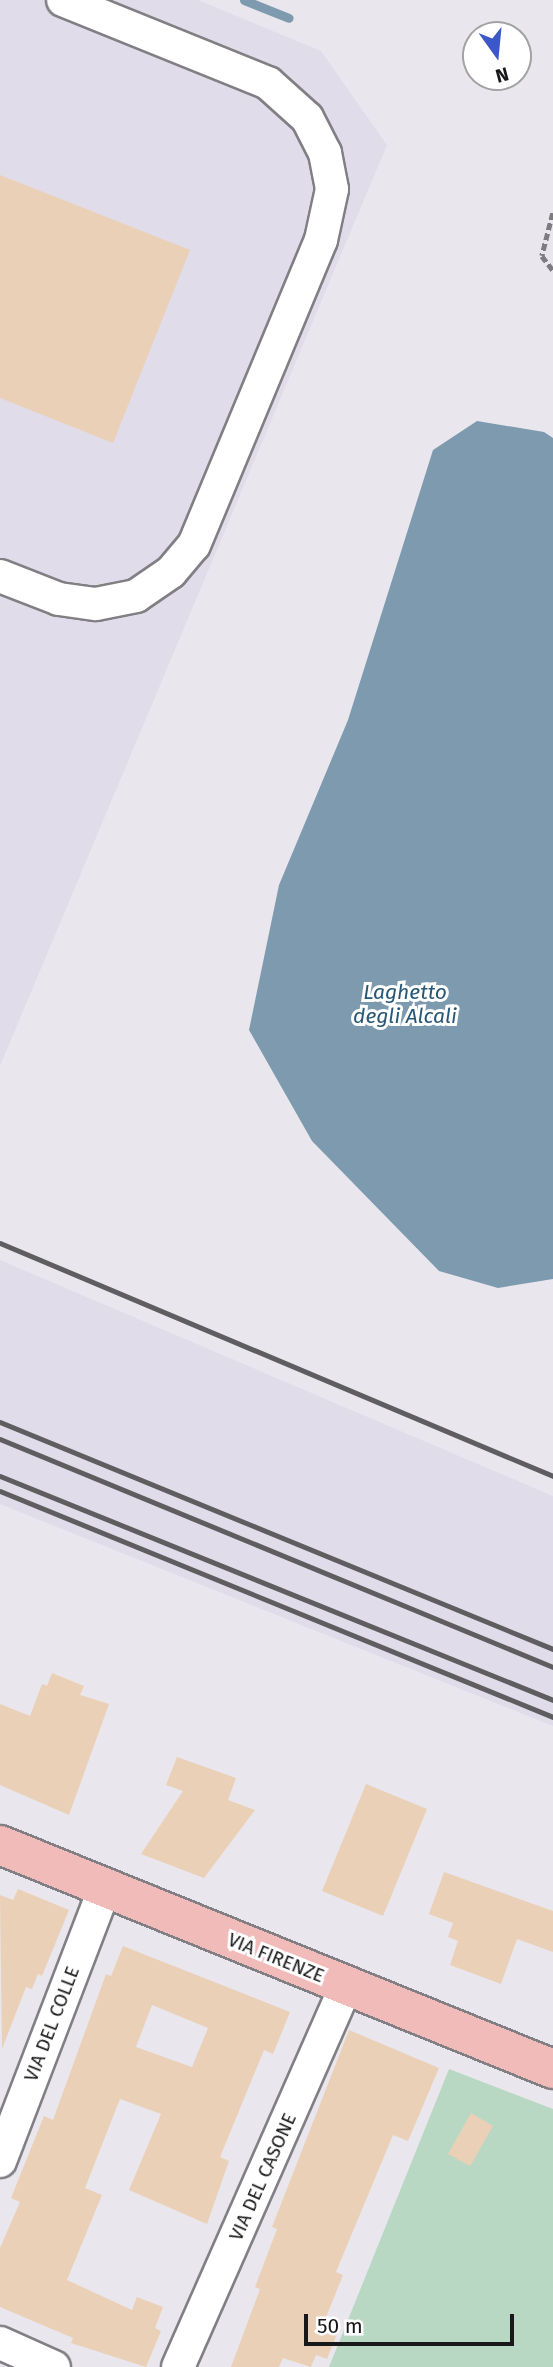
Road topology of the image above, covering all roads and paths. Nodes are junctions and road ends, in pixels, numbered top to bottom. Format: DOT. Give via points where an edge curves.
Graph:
graph roads {
  1 [pos="63,0"];
  2 [pos="553,213"];
  3 [pos="553,270"];
  4 [pos="0,576"];
  5 [pos="0,1845"];
  6 [pos="105,1888"];
  7 [pos="345,1986"];
  8 [pos="553,2070"];
  9 [pos="0,2161"];
  10 [pos="0,2343"];
  11 [pos="54,2367"];
  12 [pos="178,2367"];
  1 -- 4 [label="street" via="268,83 307,118 325,153 332,189 321,240 194,545 171,572 136,596 96,604 59,599"];
  2 -- 3 [label="path" via="542,256"];
  5 -- 6 [label="main road, VIA FIRENZE"];
  6 -- 7 [label="main road, VIA FIRENZE"];
  6 -- 9 [label="street, VIA DEL COLLE"];
  7 -- 8 [label="main road, VIA FIRENZE"];
  7 -- 12 [label="street, VIA DEL CASONE"];
  10 -- 11 [label="street"];
}
